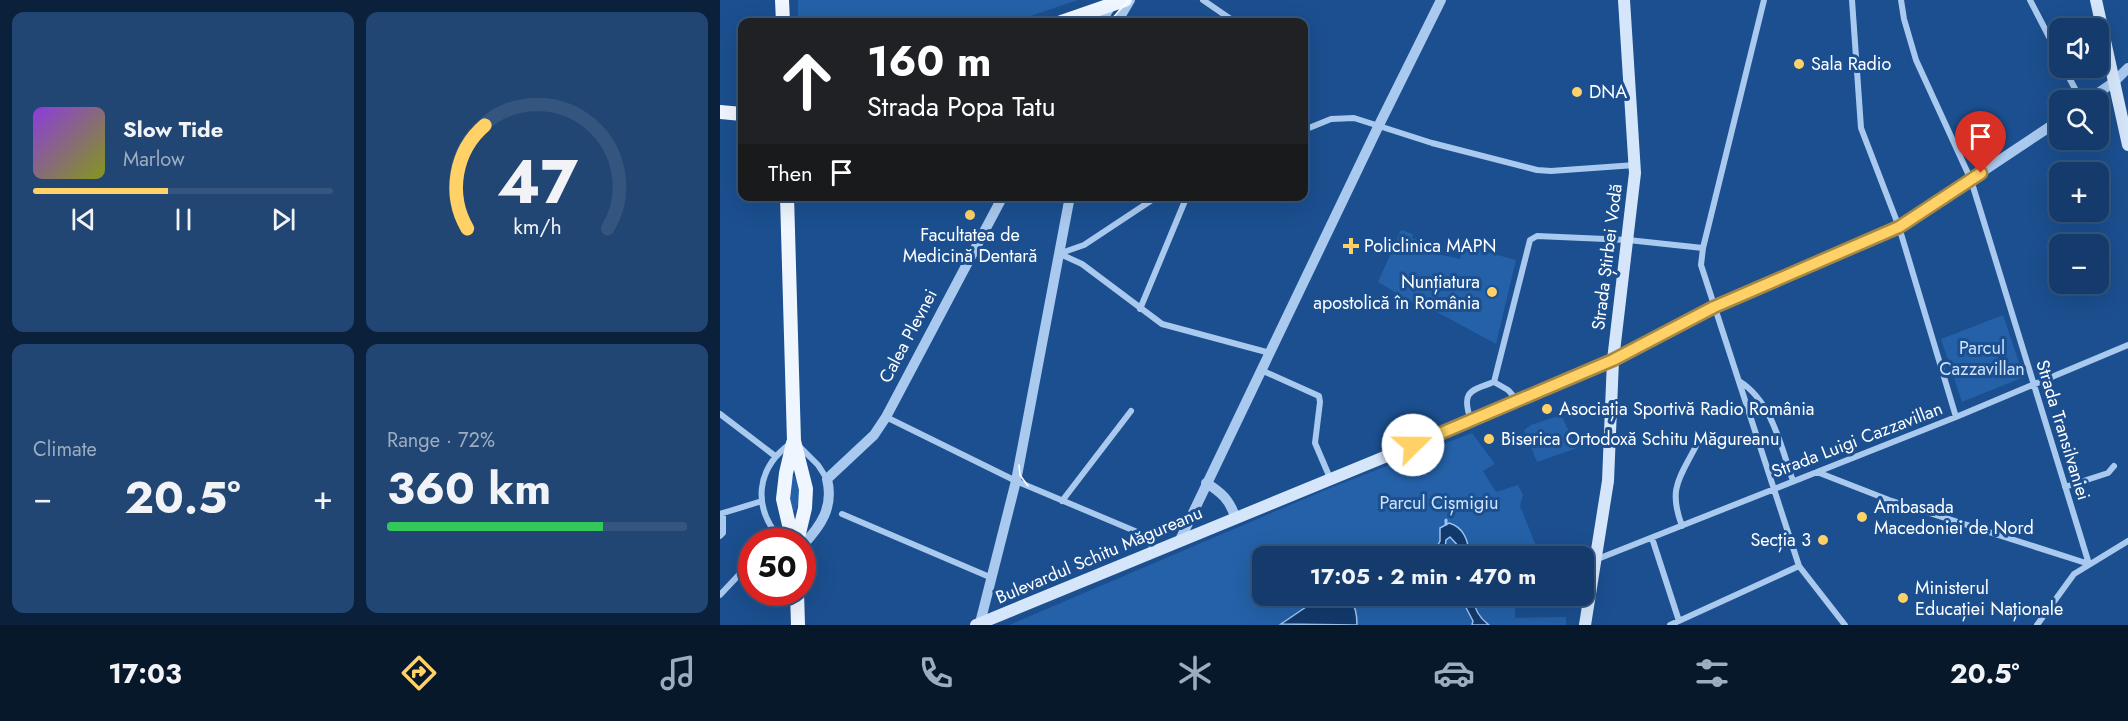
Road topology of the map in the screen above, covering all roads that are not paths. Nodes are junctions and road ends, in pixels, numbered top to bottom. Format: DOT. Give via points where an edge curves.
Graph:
graph roads {
  1 [pos="782,0"];
  2 [pos="1130,0"];
  3 [pos="1203,0"];
  4 [pos="1441,0"];
  5 [pos="1624,0"];
  6 [pos="1764,0"];
  7 [pos="1852,0"];
  8 [pos="1901,0"];
  9 [pos="2030,0"];
  10 [pos="2096,0"];
  11 [pos="1117,1"];
  12 [pos="783,18"];
  13 [pos="1072,18"];
  14 [pos="1104,18"];
  15 [pos="1119,18"];
  16 [pos="1229,18"];
  17 [pos="2049,37"];
  18 [pos="2128,68"];
  19 [pos="2114,82"];
  20 [pos="2102,90"];
  21 [pos="720,112"];
  22 [pos="738,114"];
  23 [pos="1379,124"];
  24 [pos="2049,127"];
  25 [pos="1308,128"];
  26 [pos="2128,145"];
  27 [pos="1635,165"];
  28 [pos="1971,180"];
  29 [pos="787,201"];
  30 [pos="1000,201"];
  31 [pos="1069,201"];
  32 [pos="1150,201"];
  33 [pos="1185,201"];
  34 [pos="1899,227"];
  35 [pos="1628,240"];
  36 [pos="1703,248"];
  37 [pos="1059,253"];
  38 [pos="1714,307"];
  39 [pos="1140,309"];
  40 [pos="2128,345"];
  41 [pos="1270,352"];
  42 [pos="1613,360"];
  43 [pos="1261,370"];
  44 [pos="1739,381"];
  45 [pos="1494,382"];
  46 [pos="2034,385"];
  47 [pos="1518,401"];
  48 [pos="1131,411"];
  49 [pos="720,414"];
  50 [pos="886,417"];
  51 [pos="1956,417"];
  52 [pos="1471,421"];
  53 [pos="794,441"];
  54 [pos="1696,446"];
  55 [pos="776,456"];
  56 [pos="2114,466"];
  57 [pos="1816,472"];
  58 [pos="1330,478"];
  59 [pos="827,479"];
  60 [pos="1016,481"];
  61 [pos="1793,481"];
  62 [pos="1206,483"];
  63 [pos="2065,487"];
  64 [pos="1774,489"];
  65 [pos="762,501"];
  66 [pos="1062,501"];
  67 [pos="721,514"];
  68 [pos="842,514"];
  69 [pos="1235,517"];
  70 [pos="1682,526"];
  71 [pos="772,528"];
  72 [pos="791,528"];
  73 [pos="799,528"];
  74 [pos="816,528"];
  75 [pos="720,536"];
  76 [pos="1652,538"];
  77 [pos="2128,541"];
  78 [pos="1179,542"];
  79 [pos="1156,551"];
  80 [pos="1595,560"];
  81 [pos="2089,564"];
  82 [pos="1798,566"];
  83 [pos="738,576"];
  84 [pos="992,578"];
  85 [pos="720,595"];
  86 [pos="797,606"];
  87 [pos="1679,621"];
  88 [pos="978,624"];
  89 [pos="798,625"];
  90 [pos="1585,625"];
  91 [pos="1670,625"];
  92 [pos="1845,625"];
  93 [pos="2037,625"];
  1 -- 12 [label="main road"];
  2 -- 15 [label="street"];
  3 -- 16 [label="street"];
  4 -- 23 [label="street"];
  5 -- 27 [label="main road, Strada Știrbei Vodă"];
  6 -- 36 [label="street"];
  7 -- 34 [label="street" via="1858,118"];
  8 -- 28 [label="street, Strada Transilvaniei" via="1916,60"];
  9 -- 17 [label="street"];
  10 -- 19 [label="main road"];
  11 -- 13 [label="main road"];
  11 -- 14 [label="street"];
  18 -- 19 [label="street"];
  19 -- 20 [label="street"];
  19 -- 26 [label="main road"];
  21 -- 22 [label="main road"];
  23 -- 25 [label="street" via="1343,118"];
  23 -- 27 [label="street" via="1432,143 1538,170"];
  23 -- 41 [label="street"];
  24 -- 28 [label="street"];
  27 -- 35 [label="main road, Strada Știrbei Vodă"];
  28 -- 34 [label="street"];
  28 -- 46 [label="street, Strada Transilvaniei"];
  29 -- 53 [label="main road"];
  30 -- 50 [label="street, Calea Plevnei"];
  31 -- 37 [label="street"];
  32 -- 37 [label="street" via="1084,245"];
  33 -- 39 [label="street"];
  34 -- 38 [label="street"];
  34 -- 51 [label="street"];
  35 -- 36 [label="street"];
  35 -- 42 [label="main road, Strada Știrbei Vodă"];
  35 -- 45 [label="street" via="1537,236 1530,240"];
  36 -- 38 [label="street" via="1701,265"];
  37 -- 39 [label="street" via="1082,264"];
  37 -- 60 [label="street"];
  38 -- 42 [label="street"];
  38 -- 44 [label="street"];
  39 -- 41 [label="street" via="1162,324"];
  40 -- 46 [label="street, Strada Luigi Cazzavillan"];
  41 -- 43 [label="street"];
  42 -- 47 [label="main road, Bulevardul Schitu Măgureanu"];
  42 -- 80 [label="main road, Strada Știrbei Vodă" via="1608,481"];
  43 -- 58 [label="street" via="1319,396 1315,443"];
  43 -- 62 [label="street"];
  44 -- 61 [label="street" via="1753,392 1770,417"];
  44 -- 64 [label="street"];
  45 -- 47 [label="street"];
  45 -- 52 [label="street" via="1468,394 1466,408"];
  46 -- 51 [label="street, Strada Luigi Cazzavillan"];
  46 -- 63 [label="street, Strada Transilvaniei"];
  47 -- 52 [label="main road, Bulevardul Schitu Măgureanu"];
  48 -- 66 [label="street"];
  49 -- 55 [label="street"];
  50 -- 59 [label="street, Calea Plevnei" via="874,435"];
  50 -- 60 [label="street"];
  51 -- 57 [label="street, Strada Luigi Cazzavillan"];
  52 -- 58 [label="main road, Bulevardul Schitu Măgureanu"];
  53 -- 55 [label="street"];
  53 -- 59 [label="street"];
  53 -- 72 [label="main road" via="783,490"];
  53 -- 73 [label="main road" via="806,489"];
  54 -- 70 [label="street" via="1675,489"];
  55 -- 65 [label="street" via="763,479"];
  56 -- 63 [label="street" via="2108,473"];
  57 -- 61 [label="street, Strada Luigi Cazzavillan"];
  57 -- 81 [label="street" via="1889,500"];
  58 -- 69 [label="main road, Bulevardul Schitu Măgureanu"];
  59 -- 74 [label="street" via="830,498 826,515"];
  60 -- 66 [label="street"];
  60 -- 84 [label="street"];
  61 -- 64 [label="street, Strada Luigi Cazzavillan"];
  62 -- 69 [label="street, Bulevardul Schitu Măgureanu" via="1224,495"];
  62 -- 78 [label="street"];
  63 -- 81 [label="street, Strada Transilvaniei"];
  64 -- 70 [label="street, Strada Luigi Cazzavillan"];
  64 -- 82 [label="street"];
  65 -- 67 [label="street"];
  65 -- 71 [label="street"];
  66 -- 79 [label="street" via="1142,534"];
  67 -- 75 [label="street"];
  68 -- 84 [label="street"];
  69 -- 78 [label="main road, Bulevardul Schitu Măgureanu"];
  70 -- 76 [label="street, Strada Luigi Cazzavillan"];
  76 -- 80 [label="street, Strada Luigi Cazzavillan"];
  76 -- 87 [label="street"];
  77 -- 81 [label="street"];
  78 -- 79 [label="main road, Bulevardul Schitu Măgureanu"];
  79 -- 88 [label="main road, Bulevardul Schitu Măgureanu"];
  80 -- 90 [label="main road, Strada Știrbei Vodă"];
  81 -- 93 [label="street" via="2070,578"];
  82 -- 87 [label="street"];
  82 -- 92 [label="street"];
  83 -- 85 [label="street"];
  84 -- 88 [label="street"];
  86 -- 89 [label="main road"];
  87 -- 91 [label="street"];
}
